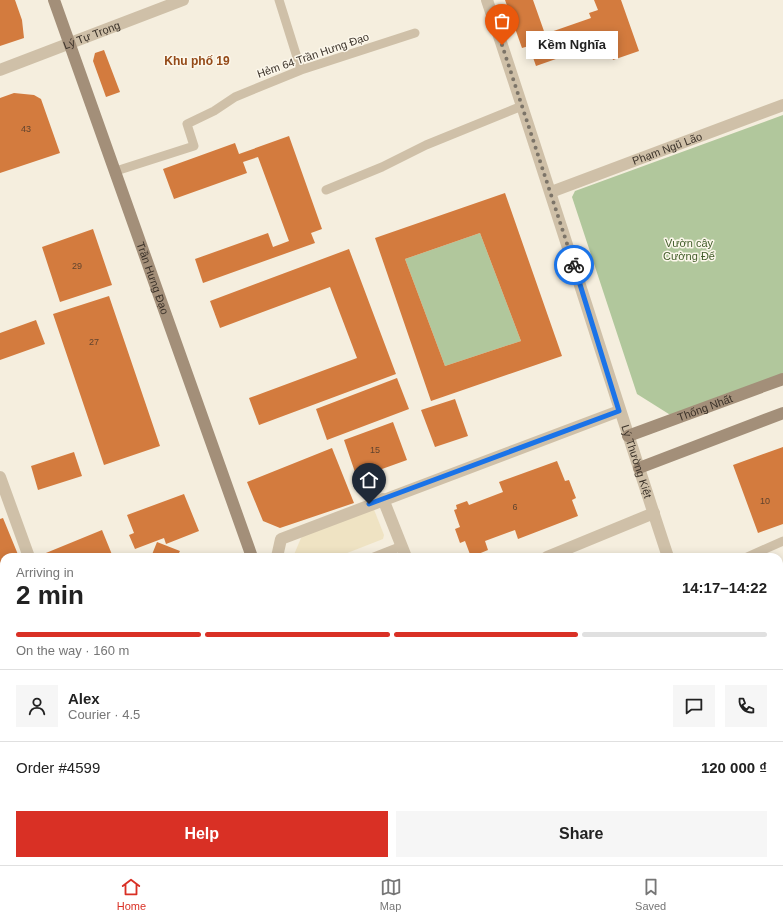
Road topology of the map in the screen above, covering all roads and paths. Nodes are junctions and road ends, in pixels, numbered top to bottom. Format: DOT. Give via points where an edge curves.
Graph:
graph roads {
  1 [pos="54,0"];
  2 [pos="183,0"];
  3 [pos="279,0"];
  4 [pos="487,0"];
  5 [pos="415,33"];
  6 [pos="70,44"];
  7 [pos="0,70"];
  8 [pos="301,70"];
  9 [pos="783,105"];
  10 [pos="522,106"];
  11 [pos="116,171"];
  12 [pos="326,190"];
  13 [pos="551,192"];
  14 [pos="783,379"];
  15 [pos="619,411"];
  16 [pos="783,413"];
  17 [pos="628,436"];
  18 [pos="639,468"];
  19 [pos="0,477"];
  20 [pos="384,499"];
  21 [pos="654,513"];
  22 [pos="783,541"];
  23 [pos="404,551"];
  24 [pos="28,553"];
  25 [pos="251,553"];
  26 [pos="278,553"];
  27 [pos="394,553"];
  28 [pos="557,553"];
  29 [pos="667,553"];
  30 [pos="756,553"];
  1 -- 6 [label="main road, Trần Hưng Đạo"];
  2 -- 6 [label="street, Lý Tự Trọng"];
  3 -- 8 [label="lane"];
  4 -- 10 [label="street, Lý Thường Kiệt"];
  5 -- 8 [label="lane, Hẻm 64 Trần Hưng Đạo"];
  6 -- 7 [label="street, Lý Tự Trọng"];
  6 -- 11 [label="main road, Trần Hưng Đạo"];
  8 -- 11 [label="lane, Hẻm 64 Trần Hưng Đạo" via="235,97 187,124 194,146"];
  9 -- 13 [label="street, Phạm Ngũ Lão"];
  10 -- 12 [label="lane"];
  10 -- 13 [label="street, Lý Thường Kiệt"];
  11 -- 25 [label="main road, Trần Hưng Đạo"];
  13 -- 15 [label="street, Lý Thường Kiệt"];
  14 -- 17 [label="main road, Thống Nhất"];
  15 -- 17 [label="street, Lý Thường Kiệt"];
  15 -- 20 [label="street"];
  16 -- 18 [label="main road"];
  17 -- 18 [label="street, Lý Thường Kiệt"];
  18 -- 21 [label="street, Lý Thường Kiệt"];
  19 -- 24 [label="street"];
  20 -- 23 [label="street"];
  20 -- 26 [label="street" via="281,539"];
  21 -- 28 [label="street"];
  21 -- 29 [label="street, Lý Thường Kiệt"];
  22 -- 30 [label="lane"];
  23 -- 27 [label="lane"];
}
